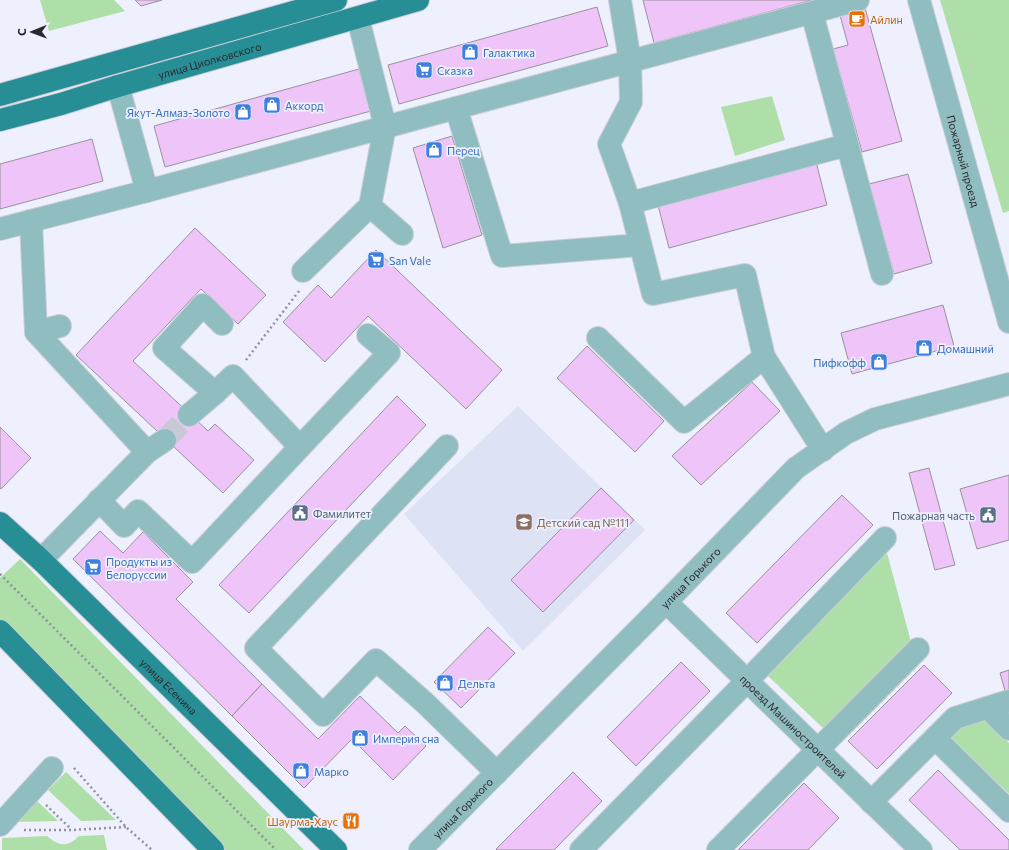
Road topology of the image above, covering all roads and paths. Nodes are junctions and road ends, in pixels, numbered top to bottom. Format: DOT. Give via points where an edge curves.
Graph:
graph roads {
  1 [pos="336,0"];
  2 [pos="418,0"];
  3 [pos="620,0"];
  4 [pos="858,0"];
  5 [pos="919,0"];
  6 [pos="812,13"];
  7 [pos="358,18"];
  8 [pos="630,61"];
  9 [pos="118,86"];
  10 [pos="0,95"];
  11 [pos="456,108"];
  12 [pos="0,120"];
  13 [pos="385,126"];
  14 [pos="847,145"];
  15 [pos="148,191"];
  16 [pos="630,203"];
  17 [pos="370,206"];
  18 [pos="31,221"];
  19 [pos="0,229"];
  20 [pos="402,234"];
  21 [pos="640,245"];
  22 [pos="303,271"];
  23 [pos="882,274"];
  24 [pos="1009,322"];
  25 [pos="222,324"];
  26 [pos="60,326"];
  27 [pos="36,332"];
  28 [pos="368,334"];
  29 [pos="598,338"];
  30 [pos="764,357"];
  31 [pos="233,376"];
  32 [pos="1009,384"];
  33 [pos="215,393"];
  34 [pos="189,415"];
  35 [pos="165,440"];
  36 [pos="447,446"];
  37 [pos="300,447"];
  38 [pos="823,450"];
  39 [pos="147,452"];
  40 [pos="100,500"];
  41 [pos="1,526"];
  42 [pos="885,538"];
  43 [pos="41,560"];
  44 [pos="0,574"];
  45 [pos="666,602"];
  46 [pos="0,631"];
  47 [pos="918,649"];
  48 [pos="747,681"];
  49 [pos="1009,702"];
  50 [pos="988,708"];
  51 [pos="1009,729"];
  52 [pos="935,738"];
  53 [pos="818,751"];
  54 [pos="63,768"];
  55 [pos="497,773"];
  56 [pos="32,790"];
  57 [pos="871,802"];
  58 [pos="1009,811"];
  59 [pos="0,825"];
  60 [pos="126,827"];
  61 [pos="24,830"];
  62 [pos="72,830"];
  63 [pos="152,850"];
  64 [pos="213,850"];
  65 [pos="276,850"];
  66 [pos="336,850"];
  67 [pos="420,850"];
  68 [pos="581,850"];
  69 [pos="718,850"];
  70 [pos="921,850"];
  1 -- 10 [label="main road, улица Циолковского"];
  2 -- 7 [label="main road, улица Циолковского"];
  3 -- 8 [label="street"];
  4 -- 6 [label="street"];
  5 -- 24 [label="street, Пожарный проезд"];
  6 -- 8 [label="street"];
  6 -- 14 [label="street"];
  7 -- 9 [label="main road, улица Циолковского"];
  7 -- 13 [label="street"];
  8 -- 11 [label="street"];
  8 -- 16 [label="street" via="631,102 609,144"];
  9 -- 12 [label="main road, улица Циолковского"];
  9 -- 15 [label="street"];
  11 -- 13 [label="street"];
  11 -- 21 [label="street" via="502,256"];
  13 -- 15 [label="street"];
  13 -- 17 [label="street"];
  14 -- 16 [label="street"];
  14 -- 23 [label="street"];
  15 -- 18 [label="street"];
  16 -- 21 [label="street"];
  17 -- 20 [label="street"];
  17 -- 22 [label="street"];
  18 -- 19 [label="street"];
  18 -- 27 [label="street"];
  21 -- 30 [label="street" via="653,294 745,275"];
  22 -- 31 [label="path" via="304,285"];
  25 -- 33 [label="street" via="202,305 164,348"];
  26 -- 27 [label="street"];
  27 -- 39 [label="street"];
  28 -- 37 [label="street" via="389,353"];
  29 -- 30 [label="street" via="684,422"];
  30 -- 38 [label="street"];
  31 -- 33 [label="street"];
  31 -- 37 [label="street"];
  32 -- 38 [label="street, улица Горького" via="875,419 846,433"];
  33 -- 34 [label="street"];
  35 -- 39 [label="street"];
  36 -- 55 [label="street" via="256,648 323,715 376,660 425,703"];
  37 -- 40 [label="street" via="192,562 138,511 124,526"];
  38 -- 45 [label="street, улица Горького" via="796,468"];
  39 -- 40 [label="street"];
  40 -- 43 [label="street"];
  41 -- 43 [label="main road, улица Есенина"];
  42 -- 48 [label="street"];
  43 -- 66 [label="main road, улица Есенина"];
  44 -- 65 [label="path"];
  45 -- 48 [label="street, проезд Машиностроителей"];
  45 -- 55 [label="street, улица Горького"];
  46 -- 64 [label="main road"];
  47 -- 53 [label="street"];
  48 -- 53 [label="street, проезд Машиностроителей"];
  48 -- 68 [label="street"];
  49 -- 50 [label="street"];
  50 -- 51 [label="street"];
  50 -- 52 [label="street" via="955,718"];
  52 -- 57 [label="street"];
  52 -- 58 [label="street"];
  53 -- 57 [label="street, проезд Машиностроителей"];
  53 -- 69 [label="street"];
  54 -- 56 [label="street"];
  54 -- 60 [label="path"];
  55 -- 67 [label="street, улица Горького"];
  56 -- 59 [label="street"];
  56 -- 62 [label="path"];
  57 -- 70 [label="street, проезд Машиностроителей"];
  60 -- 62 [label="path"];
  60 -- 63 [label="path"];
  61 -- 62 [label="path"];
}
